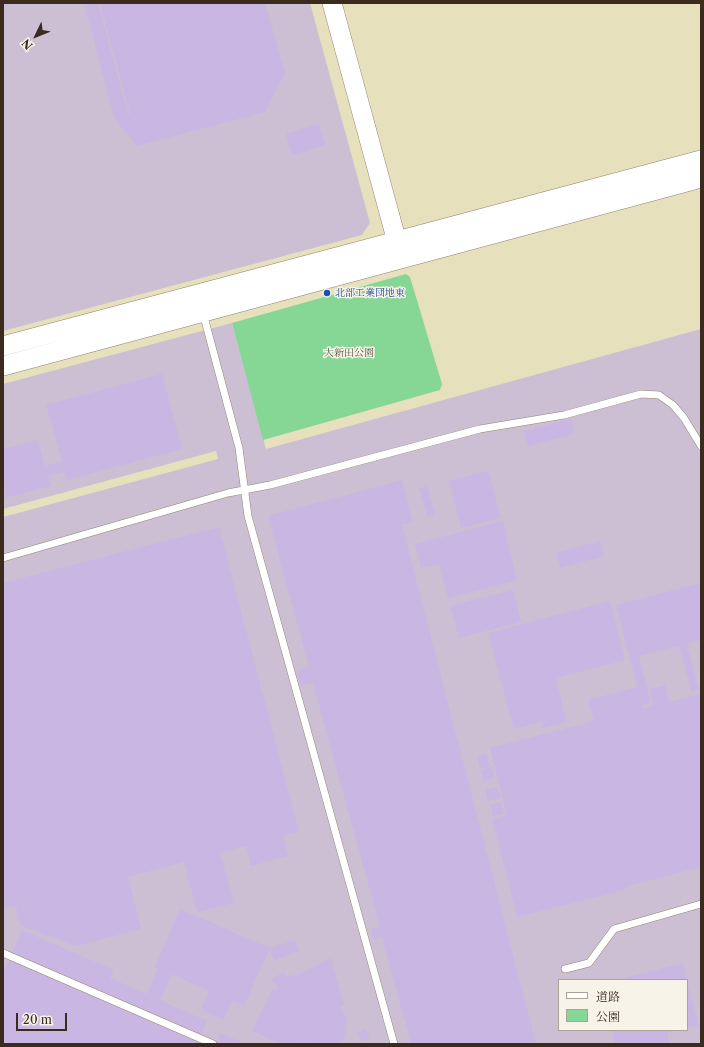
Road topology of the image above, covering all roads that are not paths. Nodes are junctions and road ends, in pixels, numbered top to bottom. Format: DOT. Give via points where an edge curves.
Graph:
graph roads {
  1 [pos="332,3"];
  2 [pos="701,160"];
  3 [pos="701,178"];
  4 [pos="399,250"];
  5 [pos="199,303"];
  6 [pos="3,346"];
  7 [pos="3,366"];
  8 [pos="701,446"];
  9 [pos="245,489"];
  10 [pos="3,558"];
  11 [pos="701,904"];
  12 [pos="3,953"];
  13 [pos="565,969"];
  14 [pos="213,1044"];
  15 [pos="394,1044"];
  1 -- 4 [label="street"];
  2 -- 4 [label="street"];
  3 -- 4 [label="street"];
  4 -- 5 [label="street"];
  5 -- 6 [label="street"];
  5 -- 7 [label="street"];
  5 -- 9 [label="lane" via="240,448"];
  8 -- 9 [label="lane" via="673,405 659,395 641,394 564,415 480,429 270,485"];
  9 -- 10 [label="lane"];
  9 -- 15 [label="lane" via="248,516"];
  11 -- 13 [label="lane" via="614,928 589,963"];
  12 -- 14 [label="lane"];
}
